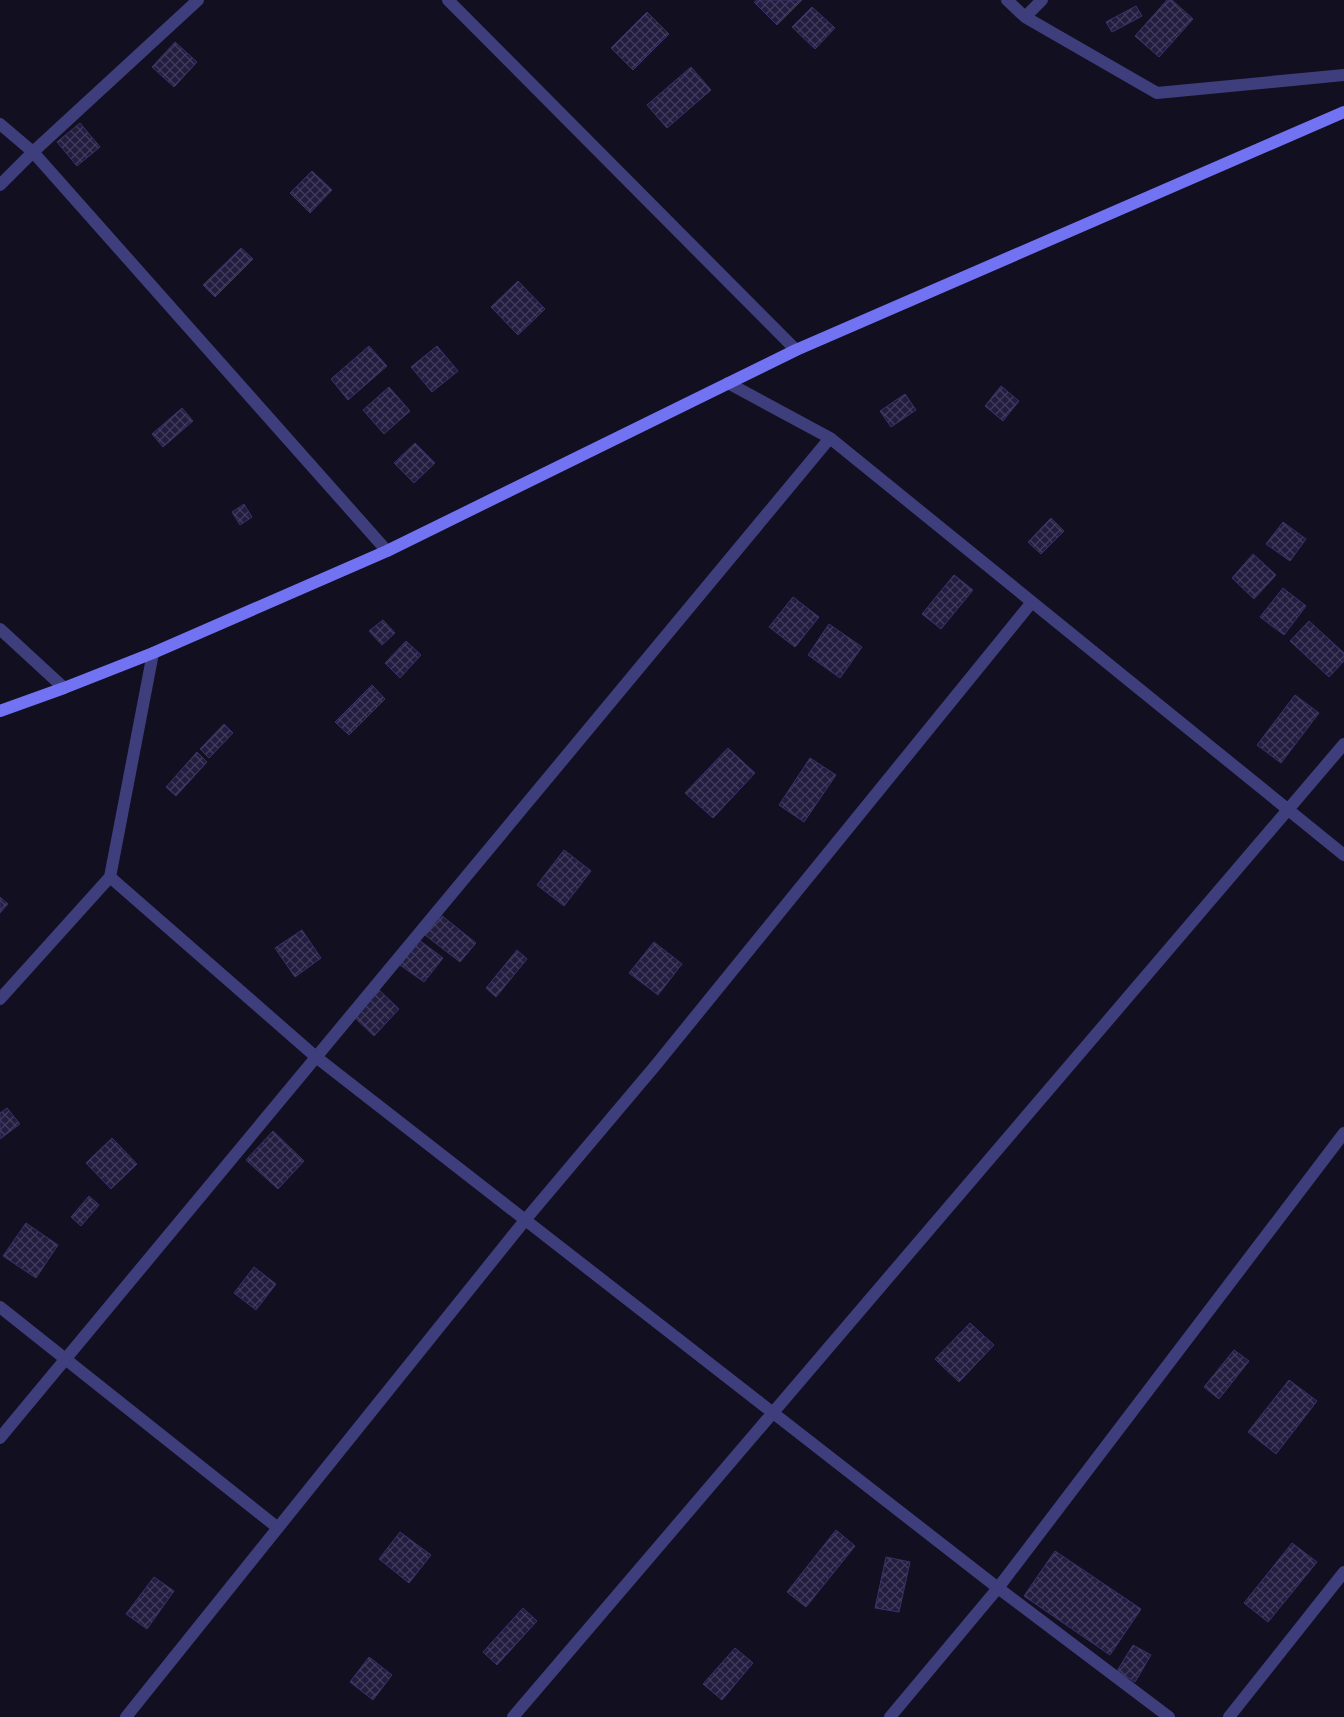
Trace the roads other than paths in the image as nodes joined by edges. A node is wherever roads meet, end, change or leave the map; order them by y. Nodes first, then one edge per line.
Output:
1 (198, 0) edge
2 (448, 0) edge
3 (1007, 0) edge
4 (1042, 0) edge
5 (1025, 17) junction
6 (1344, 75) edge
7 (1344, 112) edge
8 (0, 124) edge
9 (33, 152) junction
10 (0, 185) edge
11 (796, 350) junction
12 (728, 383) junction
13 (830, 438) junction
14 (387, 551) junction
15 (1032, 602) junction
16 (0, 629) edge
17 (152, 653) junction
18 (64, 688) junction
19 (0, 711) edge
20 (1344, 744) edge
21 (1288, 810) junction
22 (1344, 855) edge
23 (110, 877) junction
24 (0, 999) edge
25 (316, 1057) junction
26 (1344, 1133) edge
27 (526, 1219) junction
28 (0, 1307) edge
29 (66, 1359) junction
30 (773, 1412) junction
31 (0, 1438) edge
32 (278, 1528) junction
33 (1344, 1572) edge
34 (998, 1588) junction
35 (126, 1717) edge
36 (513, 1717) edge
37 (890, 1717) edge
38 (1169, 1717) edge
39 (1230, 1717) edge

1 - 9 street
2 - 11 street
3 - 5 street
4 - 5 street
5 - 6 street
7 - 11 street
8 - 9 street
9 - 10 street
9 - 14 street
11 - 12 street
12 - 13 street
12 - 14 street
13 - 15 street
13 - 25 street
14 - 17 street
15 - 21 street
15 - 27 street
16 - 18 street
17 - 18 street
17 - 23 street
18 - 19 street
20 - 21 street
21 - 22 street
21 - 30 street
23 - 24 street
23 - 25 street
25 - 27 street
25 - 29 street
26 - 34 street
27 - 30 street
27 - 32 street
28 - 29 street
29 - 31 street
29 - 32 street
30 - 34 street
30 - 36 street
32 - 35 street
33 - 39 street
34 - 37 street
34 - 38 street

